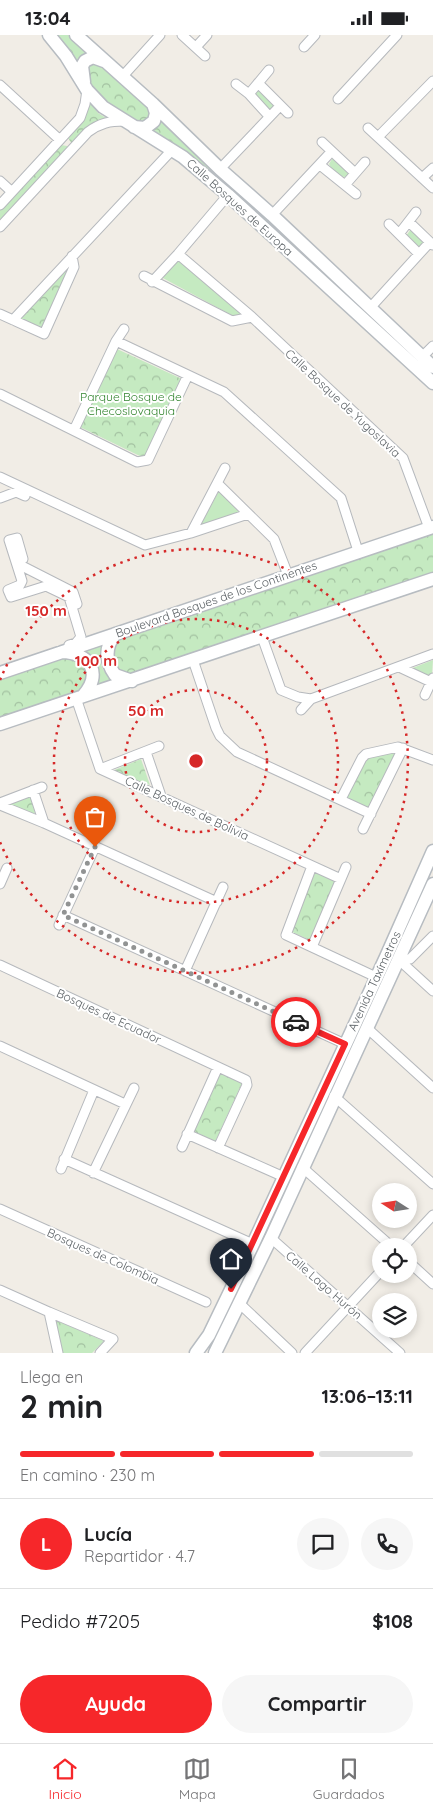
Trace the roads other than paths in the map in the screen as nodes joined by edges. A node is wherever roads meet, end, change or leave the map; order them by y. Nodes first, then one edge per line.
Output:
1 (49, 35) edge
2 (76, 35) edge
3 (160, 35) edge
4 (182, 35) edge
5 (206, 35) edge
6 (315, 35) edge
7 (397, 35) edge
8 (196, 47) junction
9 (304, 47) dead end
10 (205, 56) dead end
11 (104, 61) junction
12 (269, 70) dead end
13 (122, 77) junction
14 (433, 81) edge
15 (258, 83) junction
16 (236, 84) dead end
17 (0, 85) edge
18 (86, 87) junction
19 (249, 94) junction
20 (338, 99) dead end
21 (152, 104) junction
22 (280, 106) junction
23 (288, 113) dead end
24 (269, 116) junction
25 (129, 124) junction
26 (368, 127) dead end
27 (378, 137) junction
28 (60, 140) junction
29 (322, 142) dead end
30 (172, 150) junction
31 (331, 152) junction
32 (365, 162) dead end
33 (320, 165) junction
34 (433, 168) edge
35 (220, 169) junction
36 (355, 173) junction
37 (422, 178) junction
38 (0, 181) edge
39 (345, 185) junction
40 (433, 188) edge
41 (12, 192) junction
42 (356, 194) dead end
43 (228, 195) junction
44 (0, 205) edge
45 (416, 212) dead end
46 (272, 215) junction
47 (409, 222) junction
48 (389, 224) dead end
49 (0, 227) edge
50 (399, 234) junction
51 (431, 244) edge
52 (178, 254) junction
53 (419, 254) junction
54 (72, 256) junction
55 (370, 308) junction
56 (0, 314) edge
57 (252, 317) junction
58 (13, 320) junction
59 (124, 329) dead end
60 (116, 341) junction
61 (433, 346) edge
62 (422, 357) junction
63 (433, 367) edge
64 (188, 375) junction
65 (433, 383) edge
66 (0, 394) edge
67 (74, 430) junction
68 (225, 468) dead end
69 (0, 477) edge
70 (218, 484) junction
71 (18, 486) junction
72 (0, 493) edge
73 (0, 498) edge
74 (248, 514) junction
75 (431, 527) edge
76 (191, 533) junction
77 (14, 543) dead end
78 (128, 543) dead end
79 (358, 551) junction
80 (22, 563) junction
81 (288, 575) junction
82 (433, 579) edge
83 (50, 580) junction
84 (28, 588) junction
85 (14, 593) dead end
86 (115, 634) junction
87 (262, 637) junction
88 (88, 643) junction
89 (60, 652) junction
90 (433, 654) edge
91 (193, 660) junction
92 (399, 667) junction
93 (1, 671) edge
94 (432, 680) edge
95 (132, 681) junction
96 (425, 695) dead end
97 (80, 697) junction
98 (311, 699) junction
99 (301, 710) dead end
100 (0, 724) edge
101 (159, 746) dead end
102 (403, 748) junction
103 (146, 752) junction
104 (433, 760) edge
105 (100, 769) junction
106 (42, 787) dead end
107 (33, 790) junction
108 (162, 796) junction
109 (341, 799) junction
110 (0, 804) edge
111 (371, 814) junction
112 (44, 823) junction
113 (363, 829) dead end
114 (95, 847) junction
115 (432, 855) edge
116 (312, 866) junction
117 (346, 867) dead end
118 (7, 868) dead end
119 (342, 879) junction
120 (0, 884) edge
121 (223, 887) dead end
122 (432, 889) edge
123 (217, 901) junction
124 (63, 915) junction
125 (59, 925) dead end
126 (433, 935) edge
127 (312, 947) junction
128 (398, 959) junction
129 (0, 965) edge
130 (185, 971) junction
131 (376, 977) junction
132 (433, 991) edge
133 (367, 1028) junction
134 (345, 1044) junction
135 (0, 1046) edge
136 (218, 1067) junction
137 (134, 1088) dead end
138 (433, 1088) edge
139 (94, 1090) junction
140 (334, 1096) junction
141 (125, 1104) junction
142 (187, 1135) junction
143 (182, 1147) dead end
144 (218, 1148) junction
145 (64, 1159) junction
146 (302, 1167) junction
147 (60, 1169) dead end
148 (93, 1173) junction
149 (284, 1177) junction
150 (433, 1184) edge
151 (0, 1209) edge
152 (433, 1215) edge
153 (270, 1238) junction
154 (382, 1238) edge
155 (411, 1238) edge
156 (253, 1244) junction
157 (417, 1269) edge
158 (372, 1281) edge
159 (433, 1284) edge
160 (0, 1290) edge
161 (206, 1302) dead end
162 (239, 1303) junction
163 (348, 1306) junction
164 (49, 1312) junction
165 (198, 1352) edge
166 (58, 1353) edge
167 (100, 1353) edge
168 (215, 1353) edge
169 (292, 1353) edge
170 (305, 1353) edge
171 (400, 1353) edge

1 - 18 street, Calle Bosques de Europa
2 - 11 street, Calle Bosques de Europa
3 - 13 street
4 - 8 street
5 - 8 street
6 - 9 street
7 - 20 street
8 - 10 street
11 - 13 street, Calle Bosques de Europa
11 - 18 street
12 - 15 street
13 - 21 street, Calle Bosques de Europa
14 - 27 street
15 - 19 street
15 - 22 street
16 - 19 street
17 - 28 street
18 - 25 street, Calle Bosques de Europa
18 - 28 street
19 - 24 street
21 - 25 street
21 - 35 street, Calle Bosques de Europa
22 - 23 street
22 - 24 street
24 - 35 street
25 - 30 street, Calle Bosques de Europa
25 - 49 street
26 - 27 street
27 - 37 street
28 - 41 street
29 - 31 street
30 - 43 street, Calle Bosques de Europa
30 - 54 street
31 - 33 street
31 - 36 street
32 - 36 street
33 - 39 street
33 - 46 street
34 - 37 street
35 - 46 street, Calle Bosques de Europa
36 - 39 street
37 - 40 street
38 - 41 street
39 - 42 street
41 - 44 street
43 - 52 street
43 - 65 street, Calle Bosques de Europa
45 - 47 street
46 - 55 street, Calle Bosques de Europa
47 - 50 street
47 - 51 street
48 - 50 street
50 - 53 street
51 - 53 street
52 - 57 street, Calle Bosque de Yugoslavia
52 - 57 street
53 - 55 street
54 - 58 street
54 - 58 street
55 - 62 street, Calle Bosques de Europa
56 - 58 street
57 - 75 street, Calle Bosque de Yugoslavia
59 - 60 street
60 - 64 street
60 - 67 street
61 - 62 street
62 - 63 street, Calle Bosques de Europa
64 - 67 street
64 - 79 street
66 - 67 street
68 - 70 street
69 - 71 street
70 - 74 street
70 - 76 street
71 - 72 street
71 - 76 street
73 - 78 street
74 - 76 street
74 - 81 street
75 - 79 street, Boulevard Bosques de los Continentes
77 - 80 street
79 - 81 street, Boulevard Bosques de los Continentes
80 - 83 street
80 - 84 street
80 - 93 street
81 - 86 street, Boulevard Bosques de los Continentes
82 - 87 street
83 - 84 street
83 - 88 street
84 - 85 street
86 - 88 street, Boulevard Bosques de los Continentes
86 - 95 street
87 - 91 street
87 - 98 street
88 - 89 street, Boulevard Bosques de los Continentes
89 - 93 street, Boulevard Bosques de los Continentes
89 - 97 street
90 - 92 street
91 - 95 street
91 - 109 street
92 - 94 street
92 - 98 street
94 - 96 street
95 - 97 street
97 - 100 street
97 - 105 street
98 - 99 street
101 - 103 street
102 - 104 street
102 - 109 street
102 - 111 street
103 - 105 street
103 - 108 street
105 - 108 street, Calle Bosques de Bolivia
106 - 107 street
107 - 110 street
107 - 112 street
108 - 116 street, Calle Bosques de Bolivia
109 - 111 street
110 - 112 street
111 - 113 street
112 - 114 street
114 - 123 street
114 - 124 street
115 - 131 street, Avenida Taxímetros
116 - 119 street, Calle Bosques de Bolivia
116 - 127 street
117 - 119 street
118 - 120 street
119 - 127 street
121 - 123 street
122 - 128 street, Avenida Taxímetros
123 - 130 street
124 - 125 street
124 - 130 street
126 - 128 street
127 - 131 street
128 - 132 street
128 - 133 street, Avenida Taxímetros
129 - 136 street, Bosques de Ecuador
130 - 134 street
131 - 134 street, Avenida Taxímetros
133 - 138 street
133 - 140 street, Avenida Taxímetros
134 - 149 street, Avenida Taxímetros
135 - 139 street
136 - 142 street
136 - 144 street, Bosques de Ecuador
137 - 141 street
139 - 141 street
139 - 145 street
140 - 146 street, Avenida Taxímetros
140 - 150 street
141 - 148 street
142 - 143 street
142 - 144 street
144 - 149 street
145 - 147 street
145 - 148 street
146 - 153 street, Avenida Taxímetros
146 - 154 street
148 - 156 street
149 - 156 street, Avenida Taxímetros
151 - 161 street, Bosques de Colombia
152 - 155 street
153 - 162 street, Avenida Taxímetros
153 - 163 street, Calle Lago Hurón
156 - 165 street, Avenida Taxímetros
157 - 159 street
158 - 163 street
160 - 164 street
162 - 168 street, Avenida Taxímetros
162 - 169 street
163 - 170 street
163 - 171 street, Calle Lago Hurón
164 - 166 street
164 - 167 street

